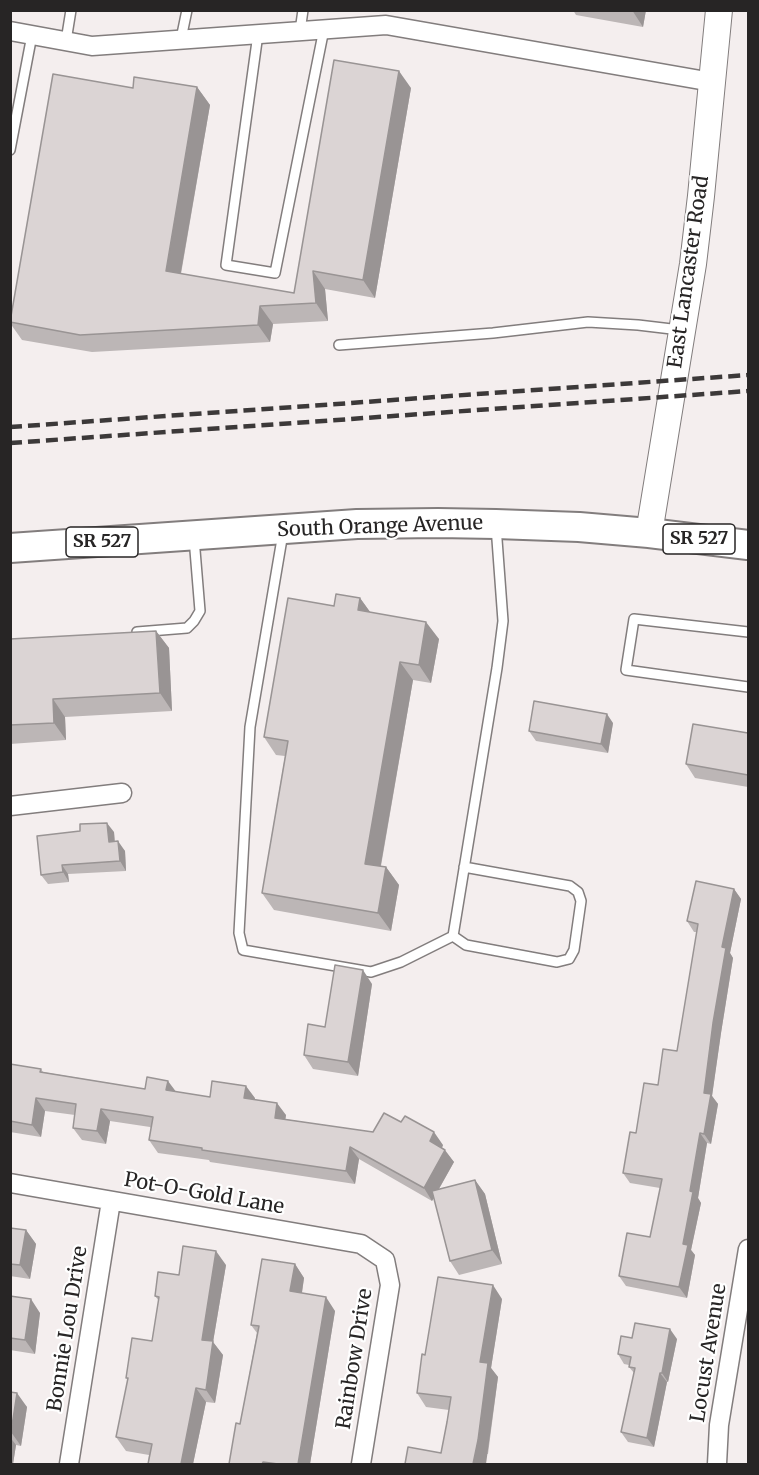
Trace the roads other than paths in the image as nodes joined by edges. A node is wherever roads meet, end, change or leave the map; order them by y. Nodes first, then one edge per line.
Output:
1 (71, 10) edge
2 (187, 10) edge
3 (303, 10) edge
4 (719, 10) edge
5 (324, 29) junction
6 (10, 31) edge
7 (300, 31) junction
8 (258, 34) junction
9 (32, 35) junction
10 (181, 39) junction
11 (66, 41) junction
12 (712, 82) junction
13 (10, 150) edge
14 (682, 331) junction
15 (339, 345) dead end
16 (496, 524) junction
17 (283, 529) junction
18 (649, 533) junction
19 (194, 535) junction
20 (748, 545) edge
21 (10, 548) edge
22 (748, 632) edge
23 (128, 633) edge
24 (748, 687) edge
25 (122, 793) dead end
26 (10, 806) edge
27 (464, 867) junction
28 (453, 936) junction
29 (10, 1183) edge
30 (111, 1201) junction
31 (748, 1249) edge
32 (385, 1260) joint
33 (69, 1464) edge
34 (361, 1464) edge
35 (717, 1464) edge

1 - 11 lane
2 - 10 lane
3 - 7 lane
4 - 12 street, East Lancaster Road
5 - 7 street
5 - 8 lane
5 - 12 street
6 - 9 street
7 - 8 street
8 - 10 street
9 - 11 street
9 - 13 lane
10 - 11 street
12 - 14 street, East Lancaster Road
14 - 15 lane
14 - 18 street, East Lancaster Road
16 - 17 main road, South Orange Avenue / SR 527
16 - 18 main road, South Orange Avenue / SR 527
16 - 27 lane
17 - 19 main road, South Orange Avenue / SR 527
17 - 28 lane
18 - 20 main road, South Orange Avenue / SR 527
19 - 21 main road, South Orange Avenue / SR 527
19 - 23 lane
22 - 24 lane
25 - 26 street
27 - 28 lane
27 - 28 lane
29 - 30 street, Pot-O-Gold Lane
30 - 32 street, Pot-O-Gold Lane
30 - 33 street, Bonnie Lou Drive
31 - 35 street, Locust Avenue
32 - 34 street, Rainbow Drive

